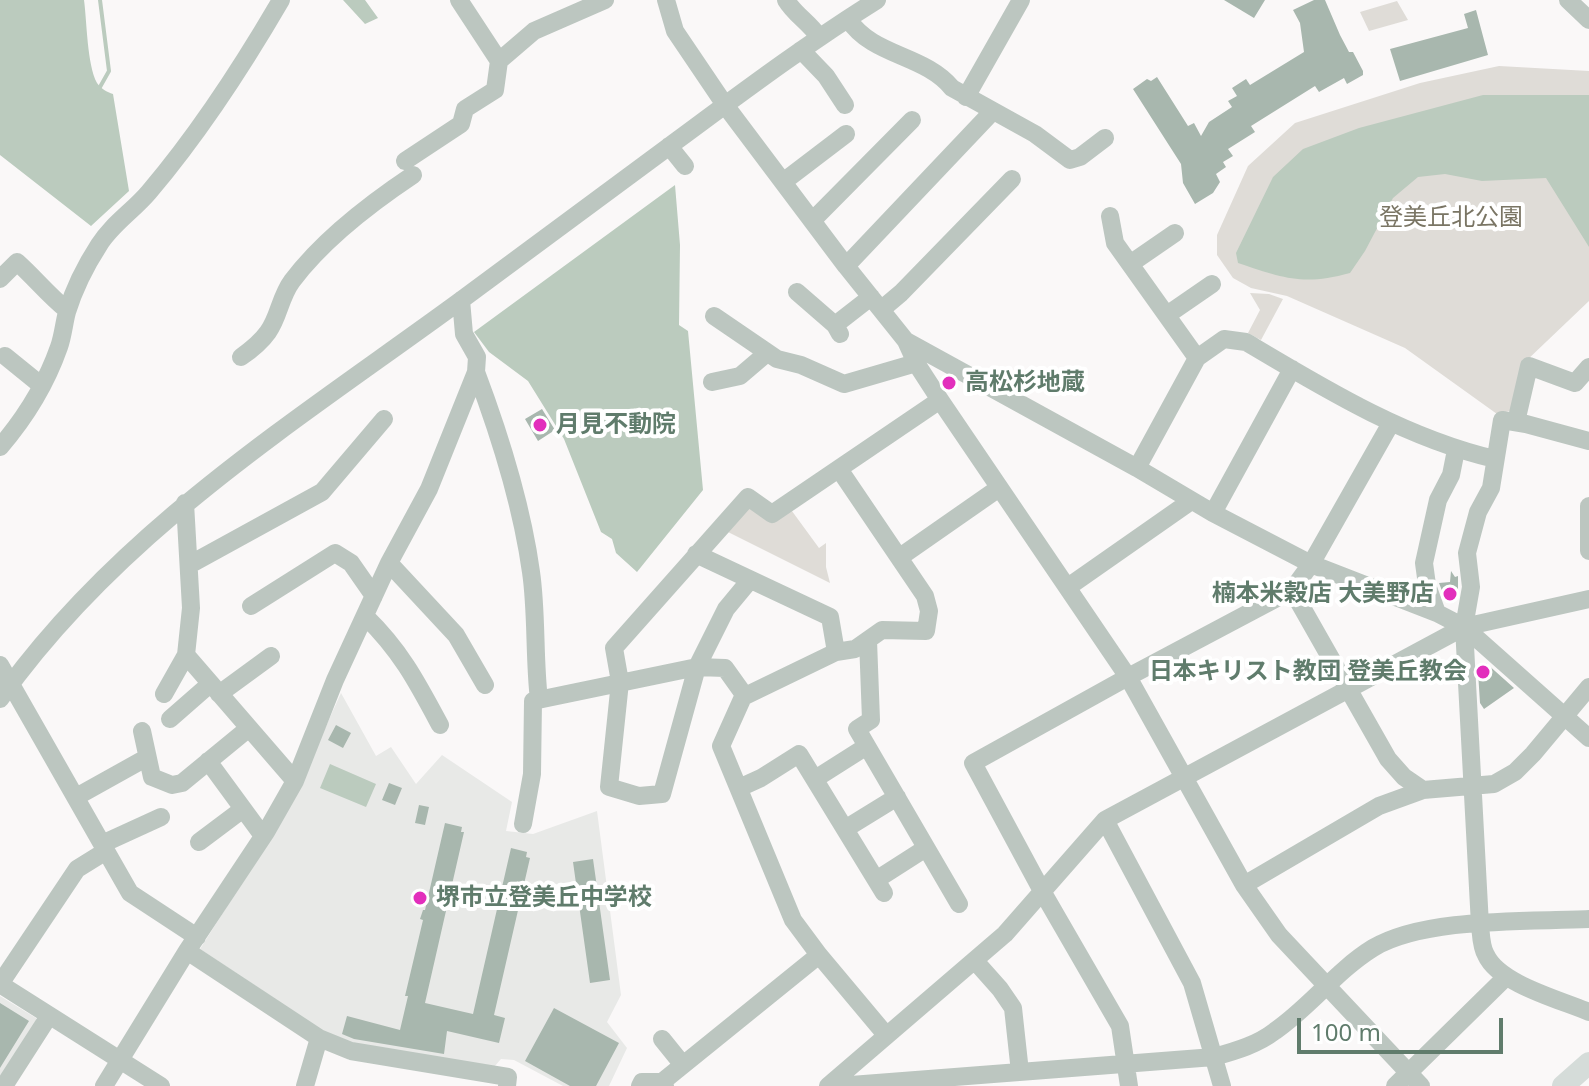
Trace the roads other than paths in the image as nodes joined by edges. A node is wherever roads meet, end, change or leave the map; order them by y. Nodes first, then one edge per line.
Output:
1 (281, 0) edge
2 (459, 0) edge
3 (605, 0) edge
4 (666, 0) edge
5 (786, 0) edge
6 (1021, 0) edge
7 (1568, 0) edge
8 (875, 1) edge
9 (848, 19) junction
10 (1589, 20) edge
11 (819, 37) junction
12 (801, 50) junction
13 (499, 61) junction
14 (966, 97) junction
15 (725, 105) junction
16 (845, 105) dead end
17 (992, 112) junction
18 (912, 120) dead end
19 (846, 134) dead end
20 (1105, 138) dead end
21 (669, 146) junction
22 (685, 166) dead end
23 (783, 182) junction
24 (1009, 189) dead end
25 (1110, 216) dead end
26 (812, 221) junction
27 (1175, 233) dead end
28 (1130, 264) junction
29 (846, 266) junction
30 (0, 279) edge
31 (1212, 284) dead end
32 (796, 294) dead end
33 (461, 300) junction
34 (876, 303) junction
35 (67, 310) junction
36 (1167, 315) junction
37 (714, 316) dead end
38 (906, 341) junction
39 (767, 353) junction
40 (5, 356) dead end
41 (241, 357) dead end
42 (1197, 358) junction
43 (916, 363) junction
44 (1589, 367) edge
45 (1292, 369) junction
46 (476, 372) junction
47 (712, 382) dead end
48 (1582, 385) edge
49 (42, 386) junction
50 (940, 400) junction
51 (384, 419) dead end
52 (1516, 422) junction
53 (1391, 423) junction
54 (1589, 441) edge
55 (0, 447) edge
56 (1456, 450) junction
57 (1495, 459) junction
58 (1137, 468) junction
59 (839, 469) junction
60 (999, 488) junction
61 (1191, 501) junction
62 (185, 503) junction
63 (1589, 506) edge
64 (1213, 513) junction
65 (1589, 551) edge
66 (696, 554) junction
67 (900, 557) junction
68 (389, 563) junction
69 (1311, 564) junction
70 (189, 565) junction
71 (750, 580) junction
72 (1068, 587) junction
73 (1292, 590) junction
74 (374, 596) junction
75 (1589, 599) edge
76 (251, 606) dead end
77 (1437, 613) junction
78 (365, 616) junction
79 (1464, 627) junction
80 (868, 640) junction
81 (836, 652) junction
82 (186, 655) junction
83 (271, 656) dead end
84 (0, 665) edge
85 (697, 667) junction
86 (1128, 677) junction
87 (620, 682) junction
88 (485, 685) dead end
89 (1589, 687) edge
90 (1349, 688) junction
91 (215, 689) junction
92 (5, 691) edge
93 (164, 694) dead end
94 (745, 696) junction
95 (539, 700) junction
96 (1566, 717) junction
97 (170, 719) dead end
98 (440, 725) dead end
99 (249, 728) junction
100 (142, 731) dead end
101 (1589, 738) edge
102 (867, 746) junction
103 (146, 758) junction
104 (208, 761) junction
105 (1184, 777) junction
106 (815, 779) junction
107 (295, 781) junction
108 (1474, 787) junction
109 (739, 788) junction
110 (1423, 790) junction
111 (76, 797) junction
112 (897, 797) junction
113 (243, 809) junction
114 (161, 817) dead end
115 (1105, 820) junction
116 (523, 824) dead end
117 (845, 829) junction
118 (263, 836) junction
119 (199, 842) dead end
120 (104, 847) junction
121 (926, 848) junction
122 (1244, 885) junction
123 (1042, 891) junction
124 (959, 904) dead end
125 (1589, 919) edge
126 (1480, 925) junction
127 (192, 944) junction
128 (819, 955) junction
129 (976, 962) junction
130 (1506, 977) junction
131 (0, 984) edge
132 (1325, 985) junction
133 (1589, 1012) edge
134 (49, 1016) junction
135 (886, 1035) junction
136 (319, 1038) junction
137 (662, 1039) dead end
138 (1214, 1057) junction
139 (121, 1060) junction
140 (1589, 1063) edge
141 (683, 1065) junction
142 (1127, 1065) junction
143 (1020, 1072) junction
144 (981, 1081) edge
145 (1408, 1082) edge
146 (663, 1084) edge
147 (4, 1086) edge
148 (104, 1086) edge
149 (161, 1086) edge
150 (305, 1086) edge
151 (507, 1086) edge
152 (640, 1086) edge
153 (828, 1086) edge
154 (838, 1086) edge
155 (1129, 1086) edge
156 (1222, 1086) edge
157 (1563, 1086) edge

1 - 35 street
2 - 13 street
3 - 13 street
4 - 15 street
5 - 11 street
6 - 14 street
7 - 10 street
8 - 9 street
9 - 11 street
9 - 14 street
11 - 12 street
12 - 15 street
12 - 16 street
13 - 41 street
14 - 17 street
15 - 21 street
15 - 23 street
17 - 20 street
17 - 29 street
18 - 26 street
19 - 23 street
21 - 22 street
21 - 33 street
23 - 26 street
24 - 34 street
25 - 28 street
26 - 29 street
27 - 28 street
28 - 36 street
29 - 34 street
30 - 35 street
31 - 36 street
32 - 34 street
33 - 46 street
33 - 62 street
34 - 38 street
35 - 49 street
36 - 42 street
37 - 39 street
38 - 43 street
38 - 58 street
39 - 43 street
39 - 47 street
40 - 49 street
42 - 45 street
42 - 58 street
43 - 50 street
44 - 48 street
45 - 53 street
45 - 64 street
46 - 68 street
46 - 95 street
48 - 52 street
49 - 55 street
50 - 59 street
50 - 60 street
51 - 70 street
52 - 54 street
52 - 57 street
53 - 56 street
53 - 69 street
56 - 57 street
56 - 77 street
57 - 79 street
58 - 61 street
59 - 66 street
59 - 67 street
60 - 67 street
60 - 72 street
61 - 64 street
61 - 72 street
62 - 70 street
62 - 92 street
63 - 65 street
64 - 69 street
66 - 71 street
66 - 87 street
67 - 80 street
68 - 74 street
68 - 88 street
69 - 73 street
69 - 77 street
70 - 82 street
71 - 81 street
71 - 85 street
72 - 86 street
73 - 86 street
73 - 90 street
74 - 76 street
74 - 78 street
75 - 79 street
77 - 79 street
78 - 98 street
78 - 107 street
79 - 90 street
79 - 96 street
79 - 108 street
80 - 81 street
80 - 102 street
81 - 94 street
82 - 91 street
82 - 93 street
83 - 91 street
84 - 92 street
85 - 87 street
85 - 87 street
85 - 94 street
86 - 105 street
86 - 123 street
87 - 95 street
89 - 96 street
90 - 105 street
90 - 110 street
91 - 97 street
91 - 99 street
92 - 111 street
94 - 109 street
95 - 116 street
96 - 101 street
96 - 108 street
99 - 104 street
99 - 107 street
100 - 103 street
102 - 106 street
102 - 112 street
103 - 104 street
103 - 111 street
104 - 113 street
105 - 115 street
105 - 122 street
106 - 109 street
106 - 117 street
107 - 118 street
108 - 110 street
108 - 126 street
109 - 128 street
110 - 122 street
111 - 120 street
112 - 117 street
112 - 121 street
113 - 118 street
113 - 119 street
114 - 120 street
115 - 123 street
115 - 138 street
117 - 121 street
118 - 127 street
120 - 127 street
120 - 131 street
121 - 124 street
122 - 132 street
123 - 129 street
123 - 142 street
125 - 126 street
126 - 130 street
126 - 132 street
127 - 136 street
127 - 139 street
128 - 135 street
128 - 141 street
129 - 135 street
129 - 143 street
130 - 133 street
130 - 145 street
131 - 134 street
132 - 138 street
132 - 145 street
134 - 139 street
134 - 147 street
135 - 153 street
136 - 150 street
136 - 151 street
137 - 141 street
138 - 142 street
138 - 156 street
139 - 148 street
139 - 149 street
140 - 157 main road
141 - 146 street
142 - 143 street
142 - 155 street
143 - 144 street
144 - 154 street
146 - 152 street

